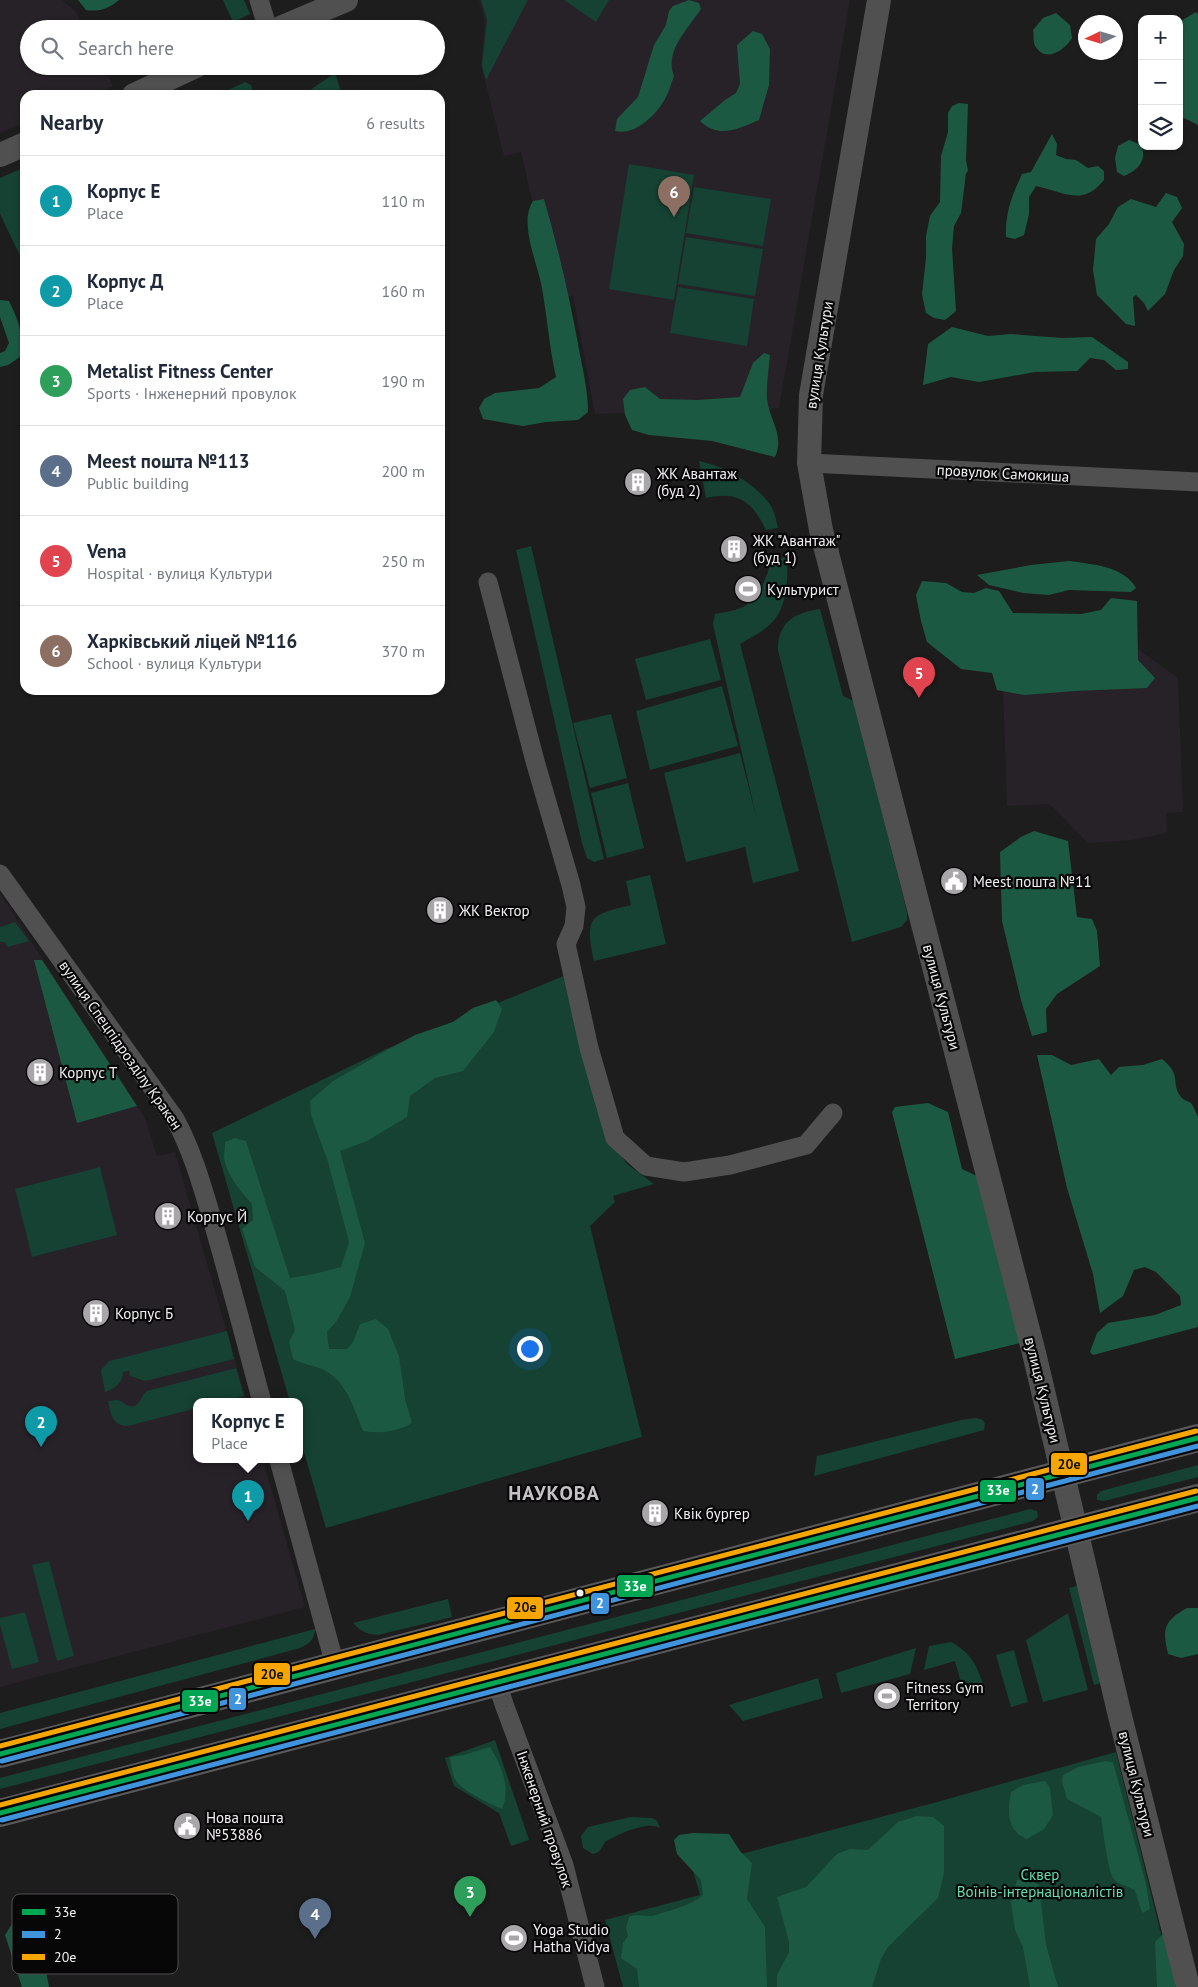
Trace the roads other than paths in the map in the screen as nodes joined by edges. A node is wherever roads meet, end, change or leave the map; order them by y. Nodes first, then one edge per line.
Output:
1 (259, 0) edge
2 (346, 0) edge
3 (879, 0) edge
4 (265, 20) edge
5 (299, 20) edge
6 (177, 75) edge
7 (145, 90) edge
8 (20, 146) edge
9 (0, 155) edge
10 (809, 463) junction
11 (1198, 482) edge
12 (488, 582) dead end
13 (0, 874) edge
14 (833, 1113) dead end
15 (261, 1398) edge
16 (1198, 1438) edge
17 (280, 1463) edge
18 (1063, 1473) junction
19 (1198, 1498) edge
20 (1076, 1530) junction
21 (335, 1666) junction
22 (497, 1682) junction
23 (0, 1754) edge
24 (0, 1813) edge
25 (595, 1987) edge
26 (1188, 1987) edge

1 - 4 street
2 - 5 street
3 - 10 street, вулиця Культури
6 - 7 street
8 - 9 street
10 - 11 street, провулок Самокиша
10 - 18 street, вулиця Культури
12 - 14 street
13 - 15 street, вулиця Спецпідрозділу Кракен
16 - 18 main road
17 - 21 street
18 - 20 street, вулиця Культури
18 - 21 main road
19 - 20 main road
20 - 22 main road
20 - 26 street, вулиця Культури
21 - 23 main road
22 - 24 main road
22 - 25 street, Інженерний провулок

